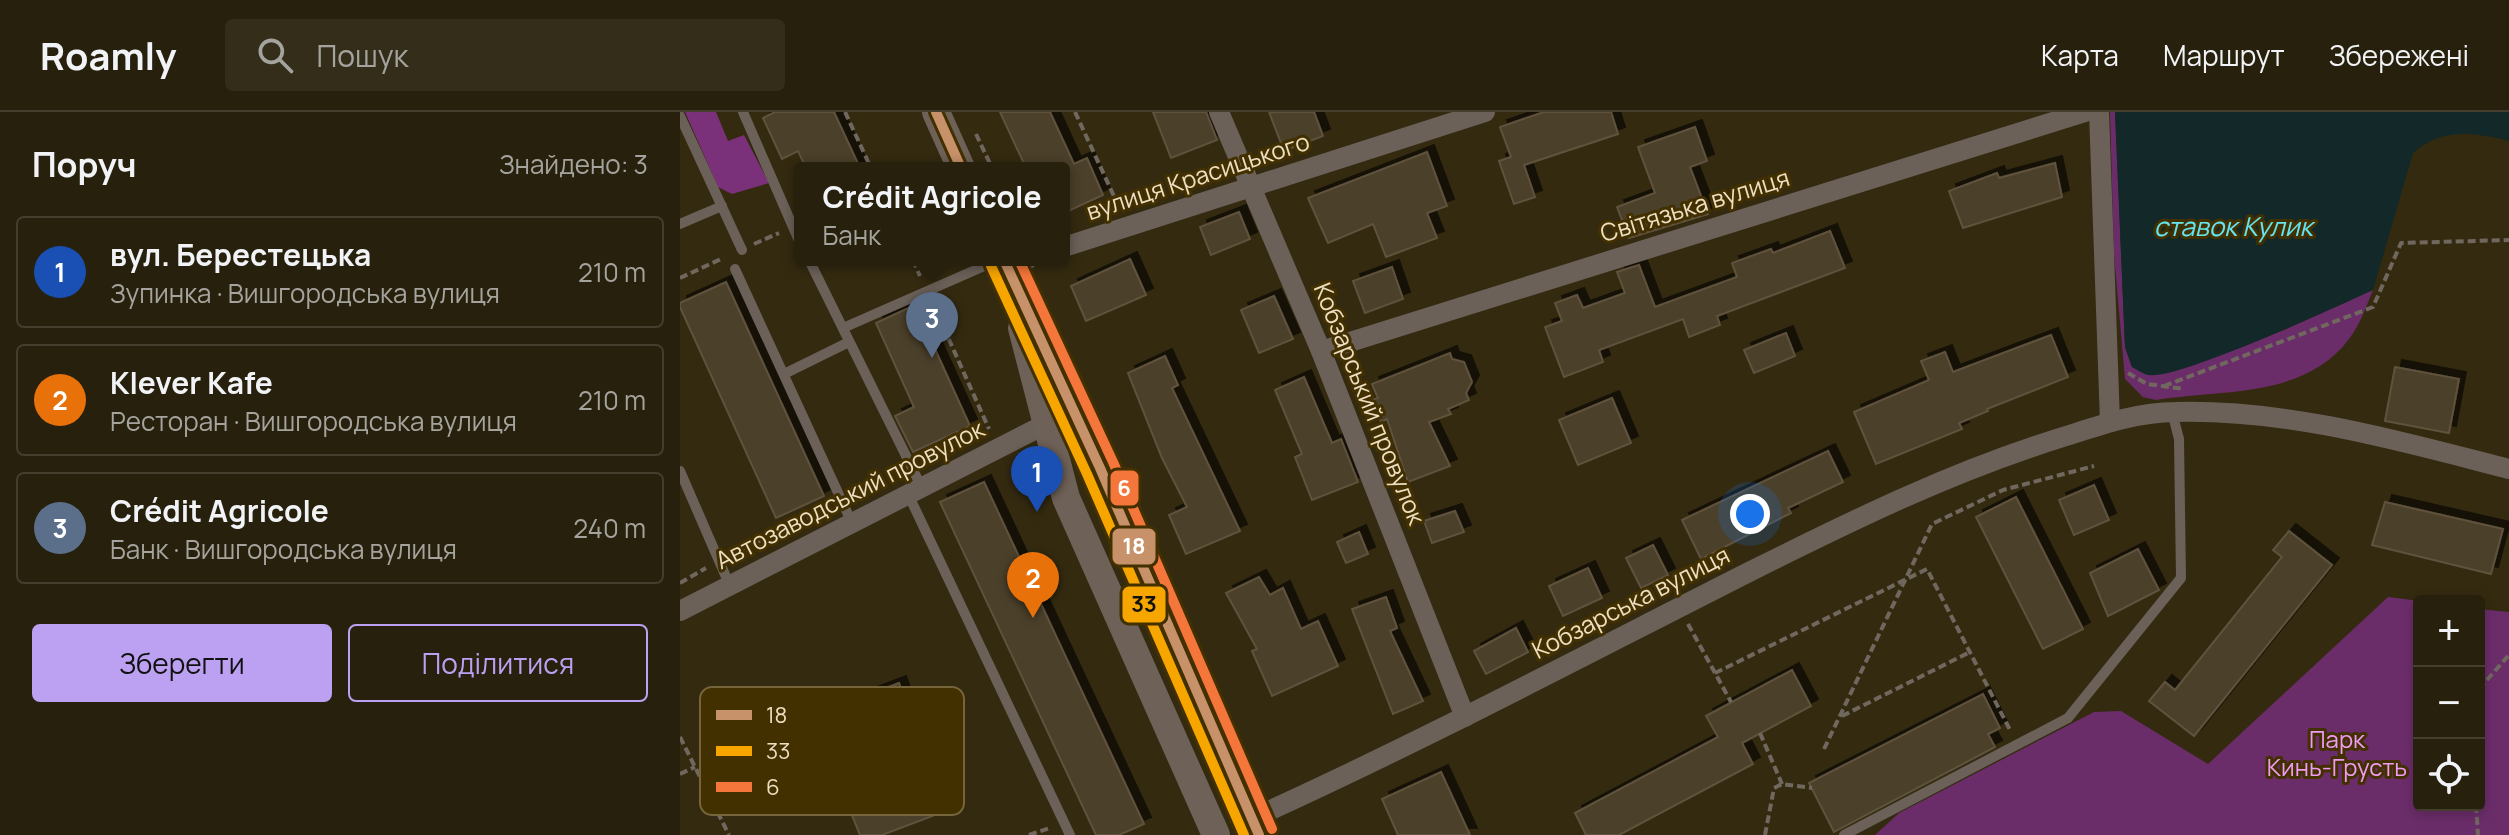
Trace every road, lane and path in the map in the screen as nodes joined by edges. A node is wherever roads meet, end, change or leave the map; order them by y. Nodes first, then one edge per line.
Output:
1 (743, 112) edge
2 (845, 112) edge
3 (936, 112) edge
4 (1075, 112) edge
5 (1219, 112) edge
6 (1485, 112) edge
7 (2085, 112) edge
8 (2099, 112) edge
9 (680, 116) edge
10 (972, 126) dead end
11 (868, 162) edge
12 (958, 162) edge
13 (989, 162) edge
14 (1252, 187) junction
15 (722, 206) junction
16 (1106, 212) dead end
17 (680, 224) edge
18 (794, 229) edge
19 (2509, 240) edge
20 (1070, 245) edge
21 (742, 250) dead end
22 (812, 266) edge
23 (916, 266) edge
24 (997, 266) edge
25 (1010, 266) edge
26 (1011, 266) edge
27 (735, 269) dead end
28 (927, 290) junction
29 (843, 328) junction
30 (849, 342) junction
31 (1321, 351) junction
32 (784, 374) junction
33 (2164, 386) dead end
34 (2172, 412) junction
35 (2110, 422) junction
36 (1044, 425) junction
37 (991, 435) dead end
38 (2094, 466) dead end
39 (2509, 469) edge
40 (680, 471) edge
41 (914, 490) junction
42 (852, 523) junction
43 (719, 560) junction
44 (1905, 579) junction
45 (680, 583) edge
46 (730, 586) junction
47 (1679, 608) junction
48 (680, 611) edge
49 (1970, 652) junction
50 (2509, 655) edge
51 (1715, 673) junction
52 (2485, 682) edge
53 (1731, 702) dead end
54 (1465, 717) junction
55 (1840, 717) junction
56 (1760, 733) dead end
57 (680, 737) edge
58 (2017, 744) junction
59 (1824, 749) dead end
60 (695, 767) junction
61 (680, 774) edge
62 (700, 777) edge
63 (1782, 784) junction
64 (1812, 788) dead end
65 (2476, 811) edge
66 (719, 815) edge
67 (1255, 827) edge
68 (729, 835) edge
69 (1070, 835) edge
70 (1216, 835) edge
71 (1765, 835) edge
72 (1844, 835) edge
73 (2478, 835) edge

1 - 18 lane
2 - 11 path
3 - 12 main road
4 - 16 path
5 - 14 street, Кобзарський провулок
6 - 14 street, вулиця Красицького
7 - 31 street, Світязька вулиця
8 - 35 street
9 - 15 lane
10 - 13 path
14 - 20 street, вулиця Красицького
14 - 31 street, Кобзарський провулок
15 - 17 lane
15 - 21 lane
19 - 33 path
22 - 29 lane
23 - 28 path
24 - 28 lane
25 - 36 main road
26 - 67 main road
27 - 32 lane
28 - 29 lane
28 - 37 path
29 - 30 lane
30 - 32 lane
30 - 41 lane
31 - 54 street, Кобзарський провулок
32 - 42 lane
34 - 35 street, Кобзарська вулиця
34 - 39 street, Кобзарська вулиця
34 - 58 lane
35 - 47 street, Кобзарська вулиця
36 - 41 street, Автозаводський провулок
36 - 70 main road
38 - 44 path
40 - 43 lane
41 - 42 street, Автозаводський провулок
41 - 69 lane
42 - 46 street, Автозаводський провулок
43 - 45 path
43 - 46 lane
44 - 49 path
44 - 51 path
44 - 55 path
46 - 48 street, Автозаводський провулок
47 - 51 path
47 - 54 street, Кобзарська вулиця
49 - 55 path
49 - 58 path
50 - 52 path
51 - 53 path
54 - 67 street, Кобзарська вулиця
55 - 59 path
56 - 63 path
57 - 60 path
58 - 72 lane
60 - 61 path
60 - 62 path
63 - 64 path
63 - 71 path
65 - 73 path
66 - 68 path

